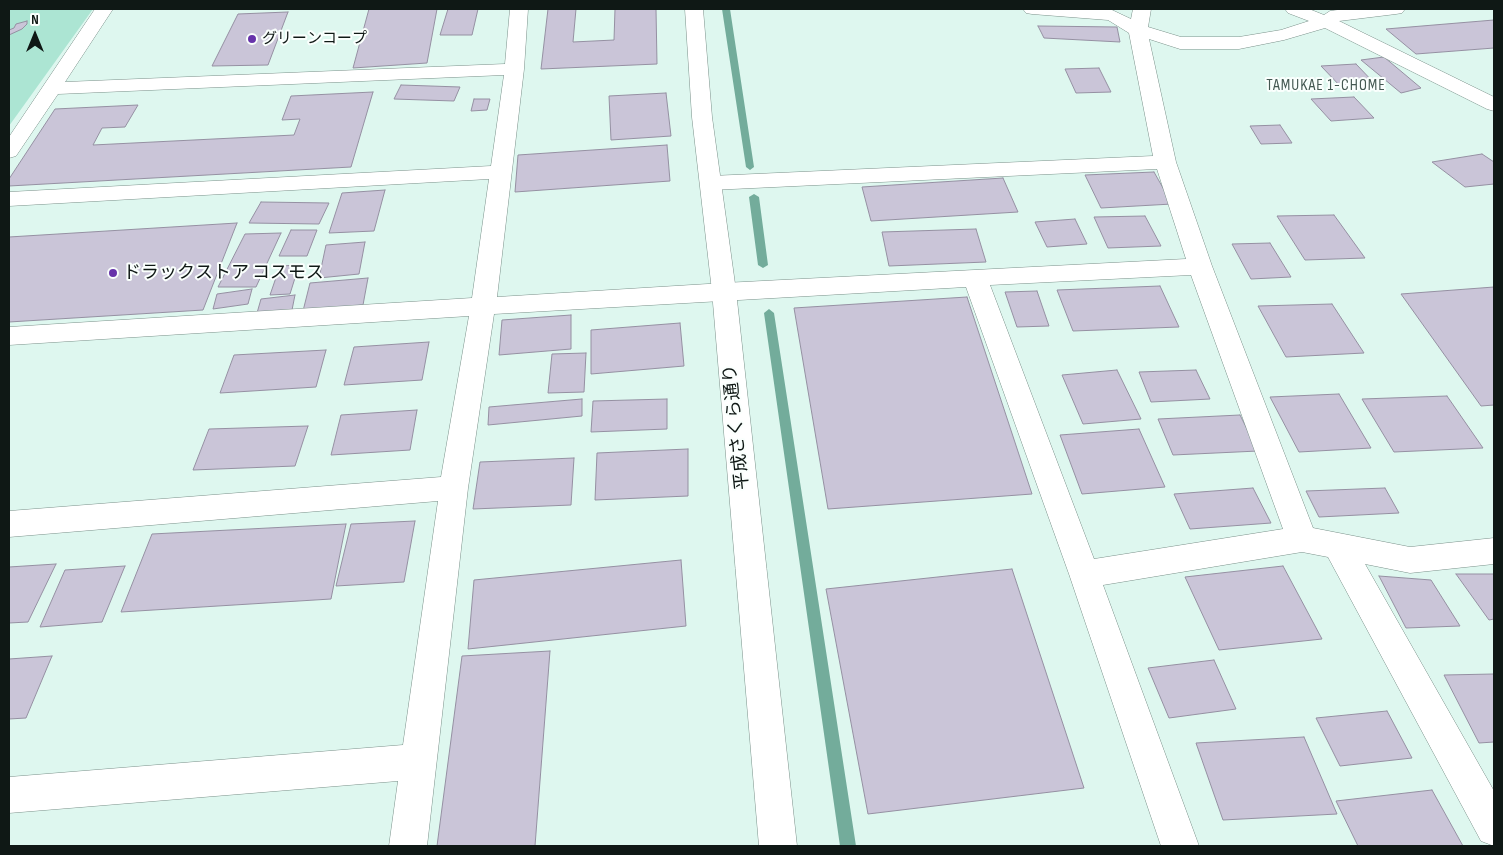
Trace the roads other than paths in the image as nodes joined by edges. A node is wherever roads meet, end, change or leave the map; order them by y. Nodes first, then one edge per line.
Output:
1 (104, 9) edge
2 (519, 9) edge
3 (694, 9) edge
4 (1032, 9) edge
5 (1142, 9) edge
6 (1294, 9) edge
7 (1396, 9) edge
8 (1326, 22) junction
9 (1138, 30) junction
10 (514, 69) junction
11 (51, 88) junction
12 (1494, 105) edge
13 (9, 152) edge
14 (1165, 162) junction
15 (500, 172) junction
16 (711, 183) junction
17 (9, 199) edge
18 (1200, 266) junction
19 (975, 277) junction
20 (724, 291) junction
21 (483, 308) junction
22 (9, 336) edge
23 (454, 488) junction
24 (9, 524) edge
25 (1302, 539) junction
26 (1338, 546) junction
27 (1494, 551) edge
28 (1084, 574) junction
29 (418, 762) junction
30 (9, 795) edge
31 (1494, 828) edge
32 (408, 846) edge
33 (778, 846) edge
34 (1180, 846) edge

1 - 11 street
2 - 10 street
3 - 16 street, 平成さくら通り
4 - 9 street
5 - 9 street
6 - 8 street
7 - 8 street
8 - 9 street
8 - 12 street
9 - 14 street
10 - 11 street
10 - 15 street
11 - 13 street
14 - 16 street
14 - 18 street
15 - 17 street
15 - 21 street
16 - 20 street, 平成さくら通り
18 - 19 street
18 - 25 street
19 - 20 street
19 - 28 street
20 - 21 street
20 - 33 street, 平成さくら通り
21 - 22 street
21 - 23 street
23 - 24 street
23 - 29 street
25 - 26 street
25 - 28 street
26 - 27 street
26 - 31 street
28 - 34 street
29 - 30 street
29 - 32 street

